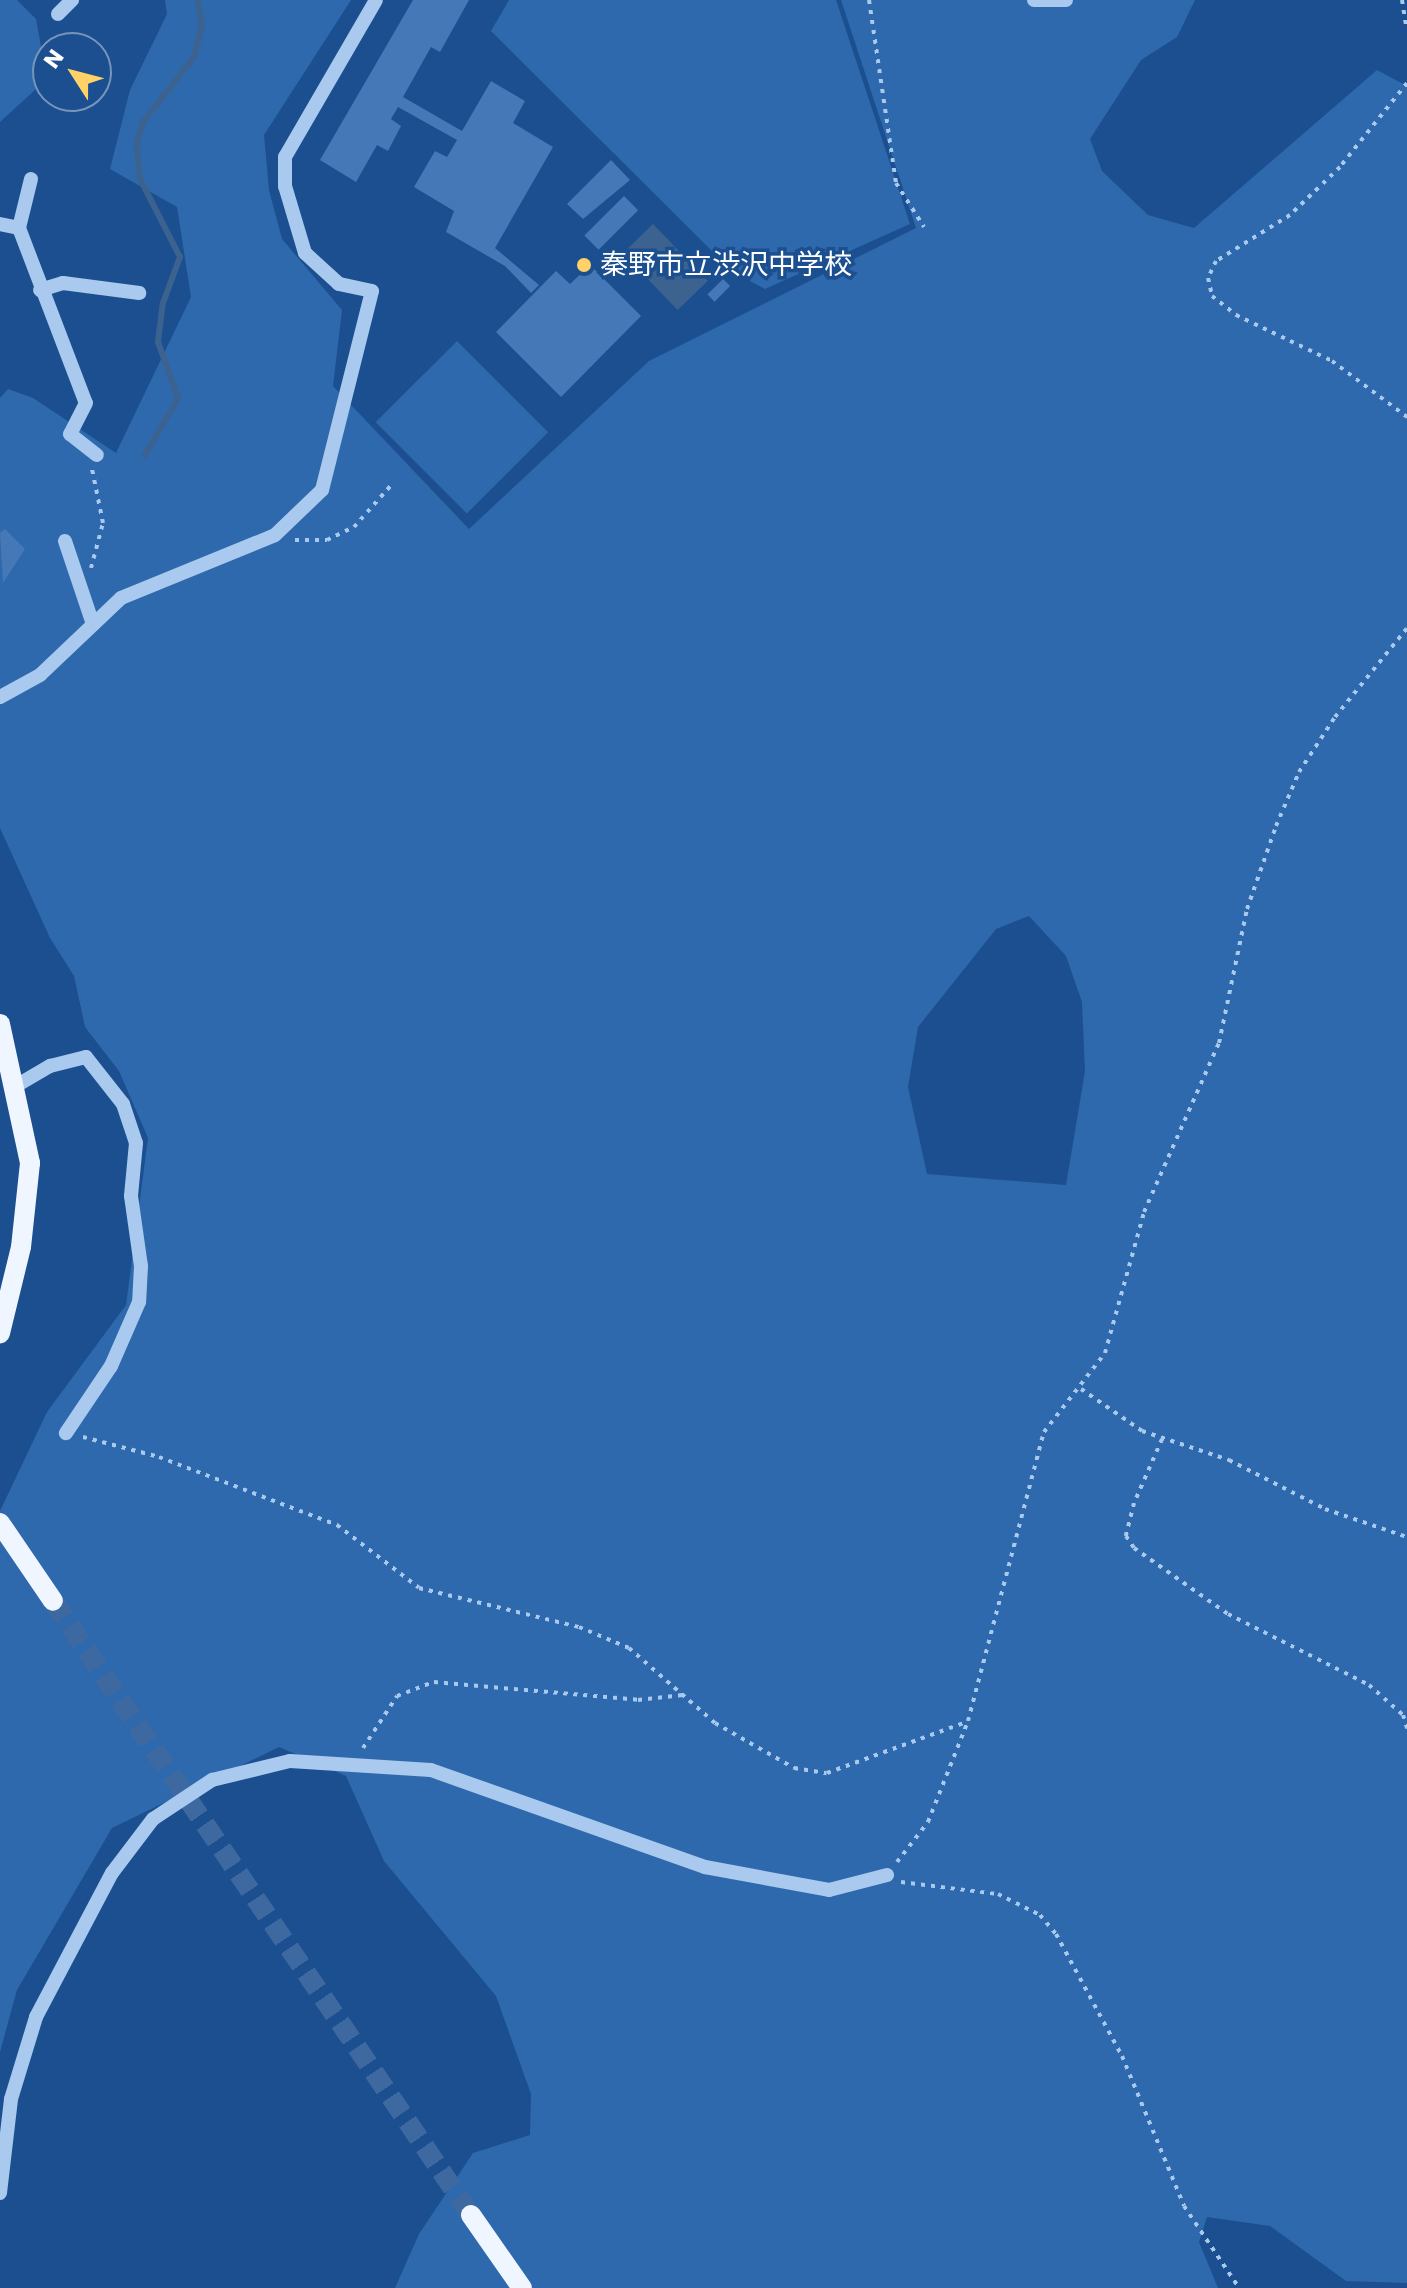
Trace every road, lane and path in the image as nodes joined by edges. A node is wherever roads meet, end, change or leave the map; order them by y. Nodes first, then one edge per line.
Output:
1 (72, 0) edge
2 (376, 0) edge
3 (869, 0) edge
4 (1034, 0) edge
5 (1066, 0) edge
6 (1402, 0) edge
7 (58, 14) dead end
8 (1407, 30) edge
9 (1407, 83) edge
10 (31, 179) dead end
11 (0, 224) edge
12 (924, 227) dead end
13 (19, 228) junction
14 (40, 290) junction
15 (139, 293) dead end
16 (1407, 417) edge
17 (97, 455) joint
18 (393, 483) dead end
19 (280, 531) junction
20 (65, 541) dead end
21 (83, 585) junction
22 (93, 624) junction
23 (1407, 628) edge
24 (0, 697) edge
25 (0, 1024) edge
26 (10, 1100) edge
27 (0, 1333) edge
28 (1081, 1389) junction
29 (66, 1433) joint
30 (1162, 1439) junction
31 (0, 1523) edge
32 (1407, 1537) edge
33 (53, 1601) tunnel mouth
34 (683, 1695) junction
35 (968, 1721) junction
36 (1407, 1728) edge
37 (359, 1762) junction
38 (887, 1875) junction
39 (0, 2193) edge
40 (471, 2215) tunnel mouth
41 (522, 2288) edge
42 (1239, 2288) edge

1 - 7 street
2 - 19 street
3 - 12 path
4 - 5 street
6 - 8 path
9 - 16 path
10 - 13 street
11 - 13 street
13 - 14 street
14 - 15 street
14 - 17 street
17 - 21 path
18 - 19 path
19 - 22 street
20 - 21 street
21 - 22 street
22 - 24 street
23 - 28 path
25 - 26 main road
26 - 27 main road
26 - 29 street
28 - 30 path
28 - 35 path
29 - 34 path
30 - 32 path
30 - 36 path
31 - 33 main road
34 - 35 path
34 - 37 path
35 - 38 path
37 - 38 street
37 - 39 street
38 - 42 path
40 - 41 main road

